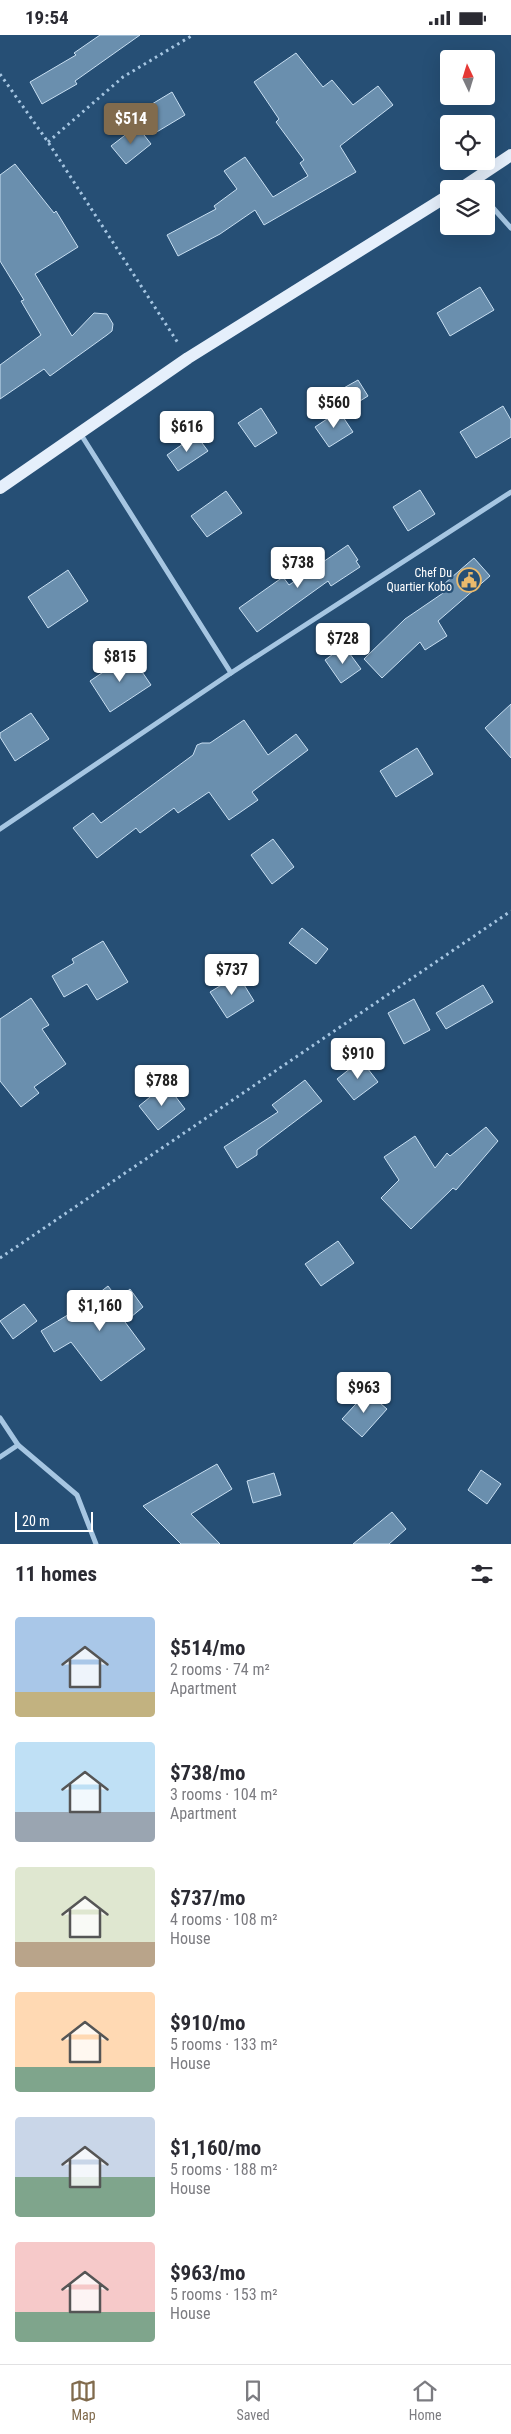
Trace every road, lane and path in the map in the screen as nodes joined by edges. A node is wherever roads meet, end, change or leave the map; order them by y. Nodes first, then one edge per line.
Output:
1 (193, 35) edge
2 (0, 74) edge
3 (48, 142) junction
4 (511, 155) edge
5 (477, 180) edge
6 (440, 201) edge
7 (495, 211) edge
8 (511, 228) edge
9 (188, 358) junction
10 (80, 432) junction
11 (0, 488) edge
12 (511, 492) edge
13 (231, 673) junction
14 (0, 829) edge
15 (511, 911) edge
16 (0, 1258) edge
17 (0, 1418) edge
18 (18, 1445) junction
19 (0, 1457) edge
20 (96, 1544) edge

1 - 3 path
2 - 3 path
3 - 9 path
4 - 5 main road
6 - 9 main road
7 - 8 street
9 - 10 main road
10 - 11 main road
10 - 13 street
12 - 13 street
13 - 14 street
15 - 16 path
17 - 18 street
18 - 19 street
18 - 20 street

